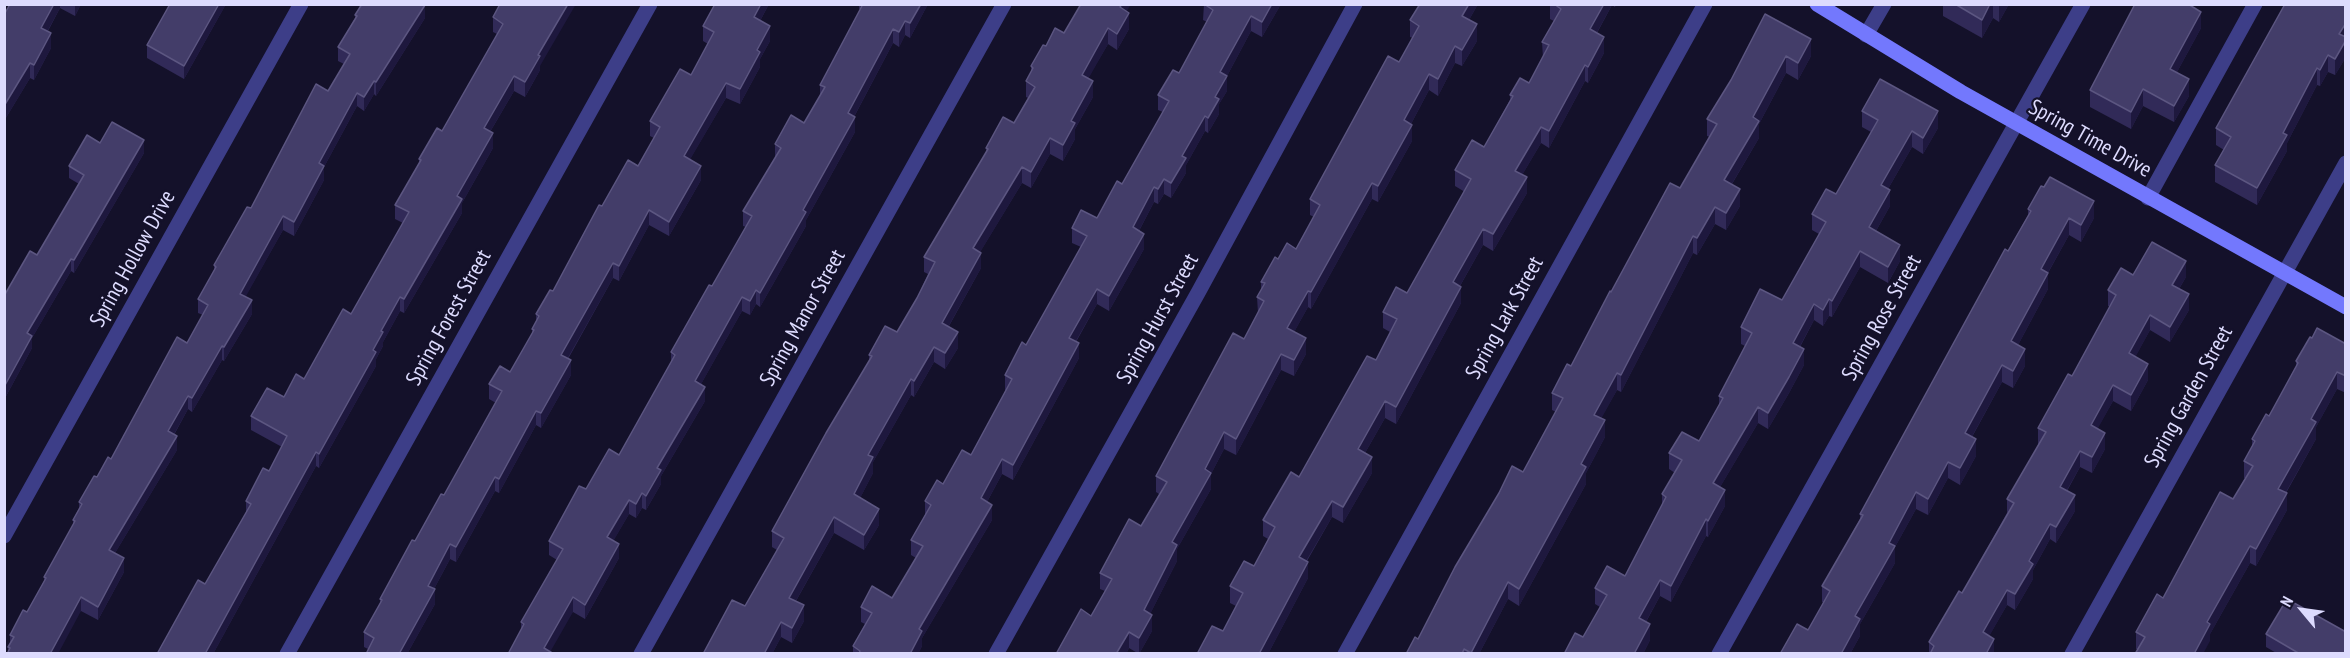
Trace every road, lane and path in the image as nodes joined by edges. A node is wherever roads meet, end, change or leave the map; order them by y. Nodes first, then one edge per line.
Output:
1 (301, 4) edge
2 (650, 4) edge
3 (1004, 4) edge
4 (1356, 4) edge
5 (1705, 4) edge
6 (1817, 4) edge
7 (1884, 4) edge
8 (2083, 4) edge
9 (2255, 4) edge
10 (1866, 35) junction
11 (2016, 123) junction
12 (2346, 163) edge
13 (2148, 198) junction
14 (2284, 272) junction
15 (2346, 307) edge
16 (4, 536) edge
17 (287, 654) edge
18 (641, 654) edge
19 (996, 654) edge
20 (1345, 654) edge
21 (1719, 654) edge
22 (2072, 654) edge

1 - 16 street, Spring Hollow Drive
2 - 17 street, Spring Forest Street
3 - 18 street, Spring Manor Street
4 - 19 street, Spring Hurst Street
5 - 20 street, Spring Lark Street
6 - 10 street, Spring Time Drive
7 - 10 street
8 - 11 street, Spring Rose Street
9 - 13 street
10 - 11 street, Spring Time Drive
11 - 13 street, Spring Time Drive
11 - 21 street, Spring Rose Street
12 - 14 street, Spring Garden Street
13 - 14 street, Spring Time Drive
14 - 15 street, Spring Time Drive
14 - 22 street, Spring Garden Street

